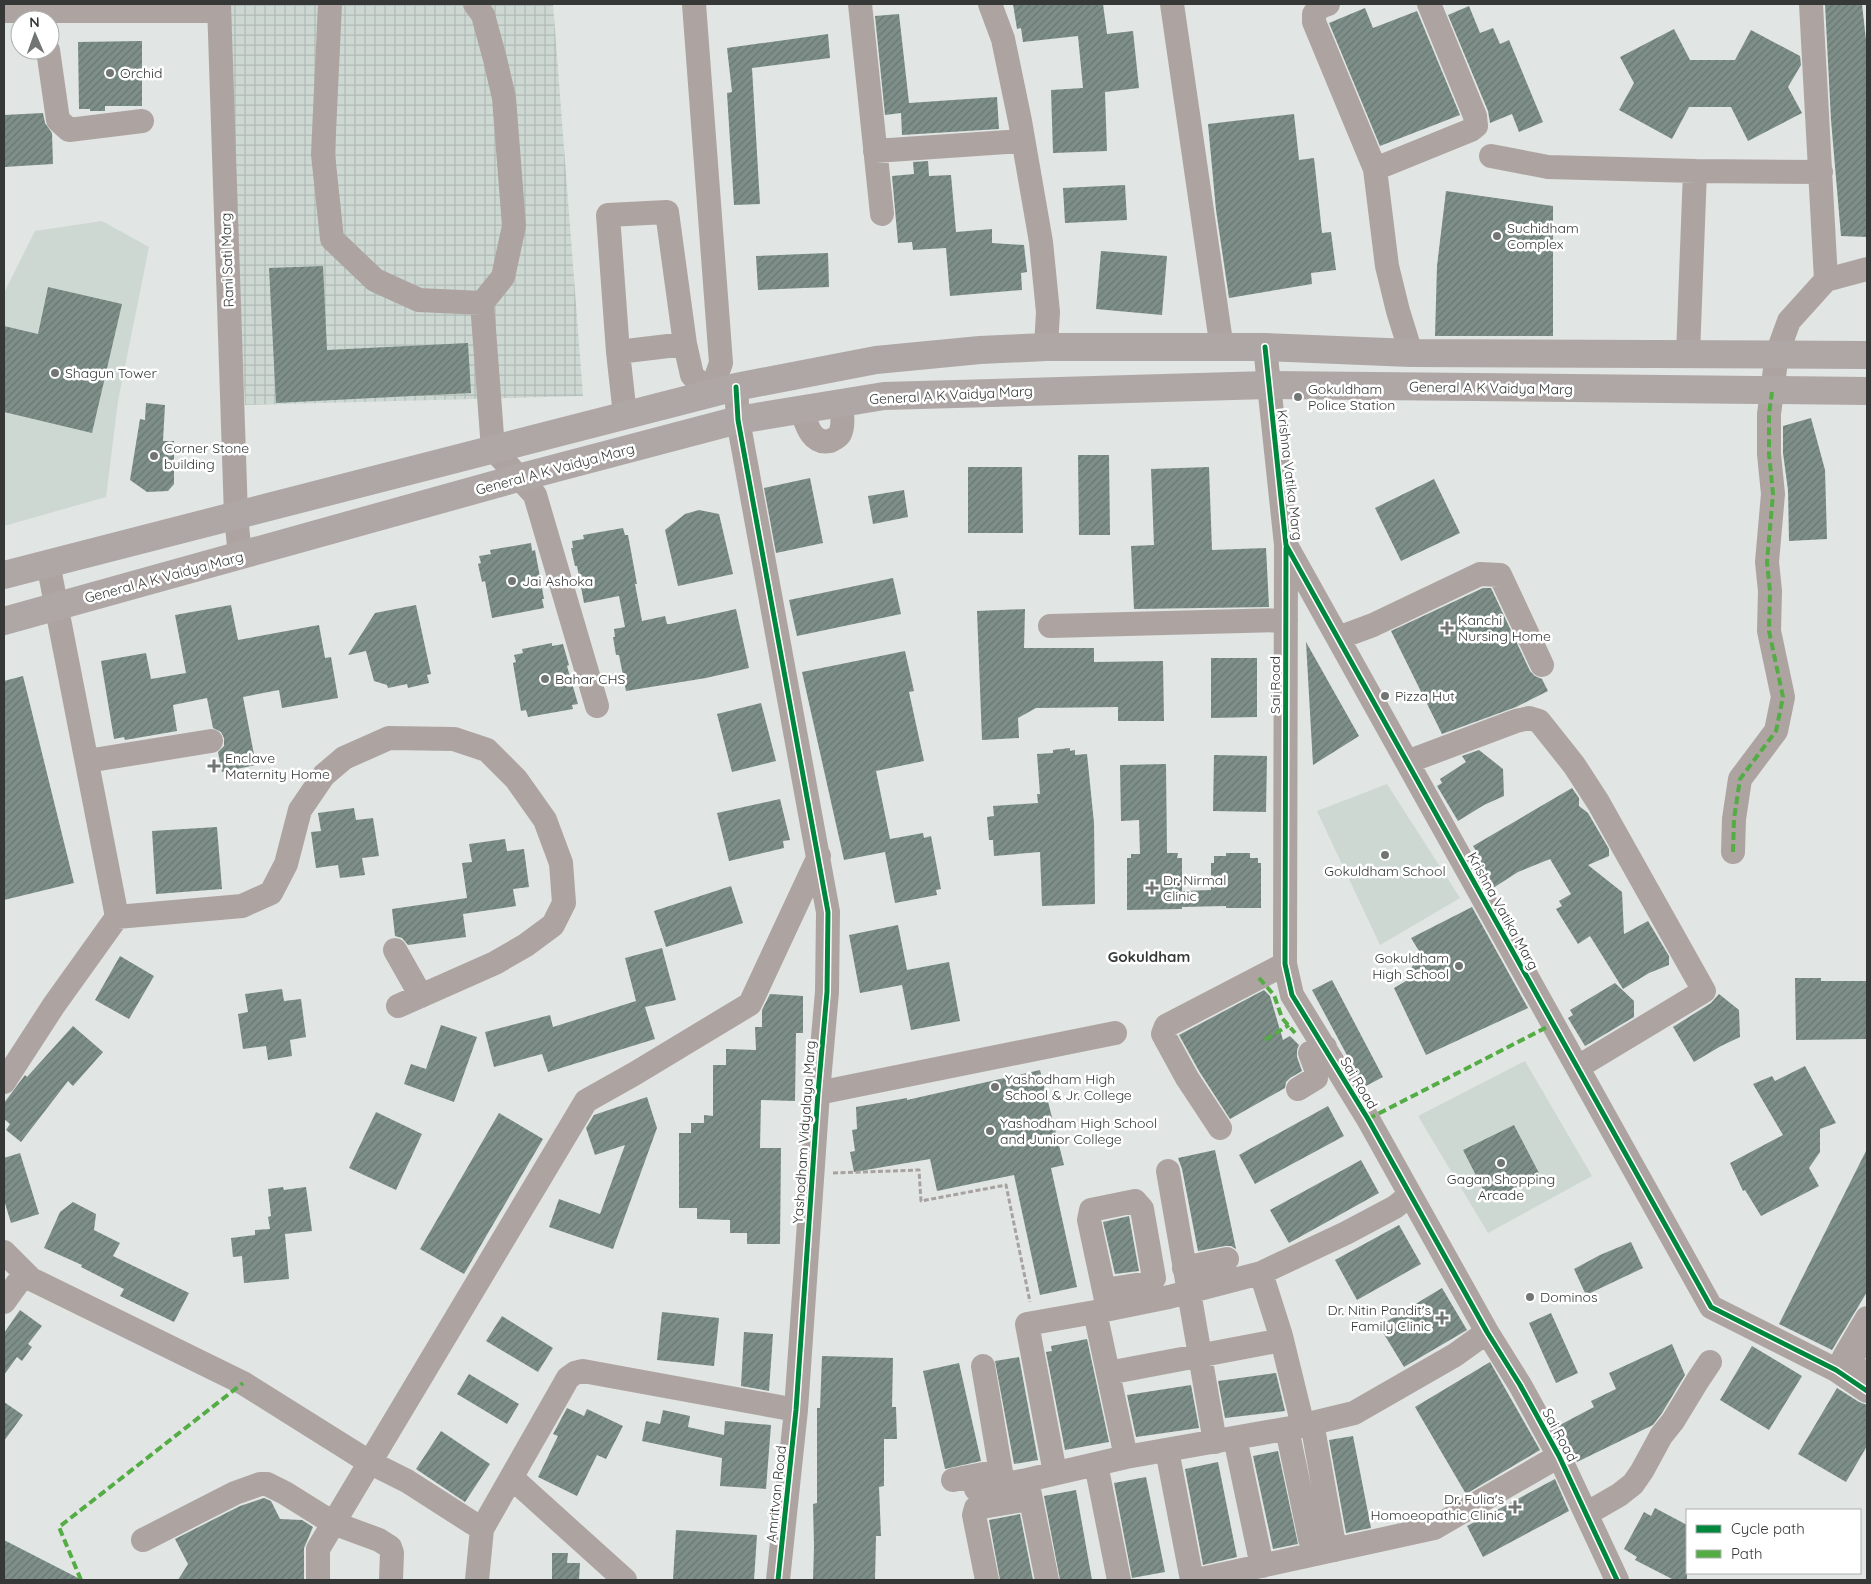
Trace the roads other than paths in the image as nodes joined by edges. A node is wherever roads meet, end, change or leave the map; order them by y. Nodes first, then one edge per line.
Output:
1 (330, 4) edge
2 (476, 4) edge
3 (694, 4) edge
4 (860, 4) edge
5 (990, 4) edge
6 (1172, 4) edge
7 (1328, 4) edge
8 (1428, 4) edge
9 (1812, 4) edge
10 (215, 9) edge
11 (60, 12) edge
12 (49, 60) edge
13 (142, 121) dead end
14 (1023, 141) junction
15 (875, 151) junction
16 (1490, 156) dead end
17 (1376, 170) junction
18 (1695, 171) junction
19 (1821, 172) junction
20 (882, 214) dead end
21 (1867, 269) edge
22 (1826, 280) junction
23 (482, 303) junction
24 (685, 344) junction
25 (1046, 347) junction
26 (1265, 347) junction
27 (1222, 348) junction
28 (618, 352) junction
29 (1411, 353) junction
30 (1688, 354) junction
31 (1777, 354) junction
32 (1867, 355) edge
33 (1268, 385) junction
34 (736, 387) junction
35 (1867, 391) edge
36 (1772, 392) junction
37 (710, 394) junction
38 (841, 403) junction
39 (801, 409) junction
40 (626, 415) junction
41 (738, 420) junction
42 (493, 449) junction
43 (518, 478) junction
44 (236, 516) junction
45 (1286, 545) junction
46 (240, 556) junction
47 (48, 564) junction
48 (4, 575) edge
49 (58, 606) junction
50 (1286, 620) junction
51 (4, 621) edge
52 (1050, 626) dead end
53 (1338, 638) junction
54 (1542, 665) dead end
55 (597, 706) dead end
56 (211, 741) dead end
57 (87, 761) junction
58 (1407, 762) junction
59 (1733, 852) dead end
60 (819, 856) junction
61 (117, 917) junction
62 (396, 950) dead end
63 (1285, 964) junction
64 (421, 996) junction
65 (398, 1006) dead end
66 (1115, 1033) dead end
67 (1312, 1047) junction
68 (1578, 1067) junction
69 (4, 1082) edge
70 (1298, 1089) dead end
71 (818, 1093) junction
72 (1220, 1128) dead end
73 (1168, 1171) dead end
74 (1410, 1196) junction
75 (4, 1252) edge
76 (1227, 1259) dead end
77 (1184, 1268) junction
78 (25, 1273) junction
79 (1262, 1273) junction
80 (1188, 1292) junction
81 (4, 1302) edge
82 (1103, 1304) junction
83 (1867, 1318) edge
84 (1487, 1332) junction
85 (1282, 1340) junction
86 (1850, 1355) edge
87 (1199, 1356) junction
88 (1710, 1362) dead end
89 (983, 1366) dead end
90 (1108, 1373) junction
91 (1867, 1390) edge
92 (796, 1410) junction
93 (1301, 1426) junction
94 (1225, 1440) junction
95 (1167, 1450) junction
96 (1124, 1451) junction
97 (1559, 1456) junction
98 (1088, 1458) junction
99 (369, 1462) junction
100 (1054, 1468) junction
101 (512, 1478) junction
102 (953, 1480) dead end
103 (1014, 1481) junction
104 (976, 1489) dead end
105 (1586, 1514) junction
106 (333, 1523) junction
107 (482, 1529) junction
108 (1310, 1539) dead end
109 (143, 1540) dead end
110 (1335, 1550) junction
111 (1262, 1566) junction
112 (318, 1580) edge
113 (391, 1580) edge
114 (477, 1580) edge
115 (625, 1580) edge
116 (778, 1580) edge
117 (986, 1580) edge
118 (1031, 1580) edge
119 (1047, 1580) edge
120 (1119, 1580) edge
121 (1192, 1580) edge
122 (1197, 1580) edge
123 (1617, 1580) edge

1 - 23 street
2 - 23 street
3 - 37 street
4 - 15 street
5 - 14 street
6 - 27 street
7 - 17 street
8 - 17 street
9 - 19 street
10 - 11 street
10 - 44 street, Rani Sati Marg
12 - 13 street
14 - 15 street
14 - 25 street
15 - 20 street
16 - 18 street
17 - 29 street
18 - 19 street
18 - 30 street
19 - 22 street
21 - 22 street
22 - 31 street
23 - 42 street
24 - 28 street
24 - 28 street
24 - 37 street
25 - 27 main road
25 - 34 main road
26 - 27 main road
26 - 29 main road
26 - 33 street, Krishna Vatika Marg
28 - 40 street
29 - 30 main road
30 - 31 main road
31 - 32 main road
31 - 36 street
33 - 36 main road, General A K Vaidya Marg
33 - 38 main road, General A K Vaidya Marg
33 - 45 street, Krishna Vatika Marg
34 - 37 main road
34 - 41 street, Yashodham Vidyalaya Marg
35 - 36 main road, General A K Vaidya Marg
36 - 59 street
37 - 40 main road
38 - 39 main road, General A K Vaidya Marg
38 - 39 street
39 - 41 main road, General A K Vaidya Marg
40 - 42 main road
41 - 43 main road, General A K Vaidya Marg
41 - 60 street, Yashodham Vidyalaya Marg
42 - 43 street
42 - 44 main road
43 - 46 main road, General A K Vaidya Marg
43 - 55 street
44 - 46 street, Rani Sati Marg
44 - 47 main road
45 - 50 street, Sai Road
45 - 53 street, Krishna Vatika Marg
46 - 49 main road, General A K Vaidya Marg
47 - 48 main road
47 - 49 street
49 - 51 main road, General A K Vaidya Marg
49 - 57 street
50 - 52 street
50 - 63 street, Sai Road
53 - 54 street
53 - 58 street, Krishna Vatika Marg
56 - 57 street
57 - 61 street
58 - 68 street, Krishna Vatika Marg
58 - 68 street
60 - 71 street, Yashodham Vidyalaya Marg
60 - 99 street
61 - 64 street
61 - 69 street
62 - 64 street
63 - 67 street, Sai Road
63 - 72 street
64 - 65 street
66 - 71 street
67 - 70 street
67 - 74 street, Sai Road
68 - 86 street, Krishna Vatika Marg
71 - 92 street, Yashodham Vidyalaya Marg
73 - 77 street
74 - 79 street
74 - 84 street, Sai Road
75 - 78 street
76 - 77 street
77 - 80 street
78 - 81 street
78 - 99 street
79 - 80 street
79 - 85 street
80 - 82 street
80 - 87 street
82 - 90 street
82 - 100 street
83 - 86 street
84 - 93 street
84 - 97 street, Sai Road
85 - 87 street
85 - 93 street
86 - 91 street, Krishna Vatika Marg
87 - 90 street
87 - 94 street
88 - 105 street
89 - 103 street
90 - 96 street
92 - 101 street
92 - 116 street, Amritvan Road
93 - 94 street
93 - 108 street
93 - 110 street
94 - 95 street
94 - 111 street
95 - 96 street
95 - 121 street
96 - 98 street
97 - 105 street, Sai Road
97 - 110 street
98 - 100 street
98 - 120 street
99 - 106 street
99 - 107 street
100 - 103 street
101 - 107 street
101 - 115 street
102 - 103 street
103 - 104 street
103 - 117 street
103 - 118 street
103 - 119 street
105 - 123 street, Sai Road
106 - 109 street
106 - 112 street
106 - 113 street
107 - 114 street
110 - 111 street
111 - 122 street

